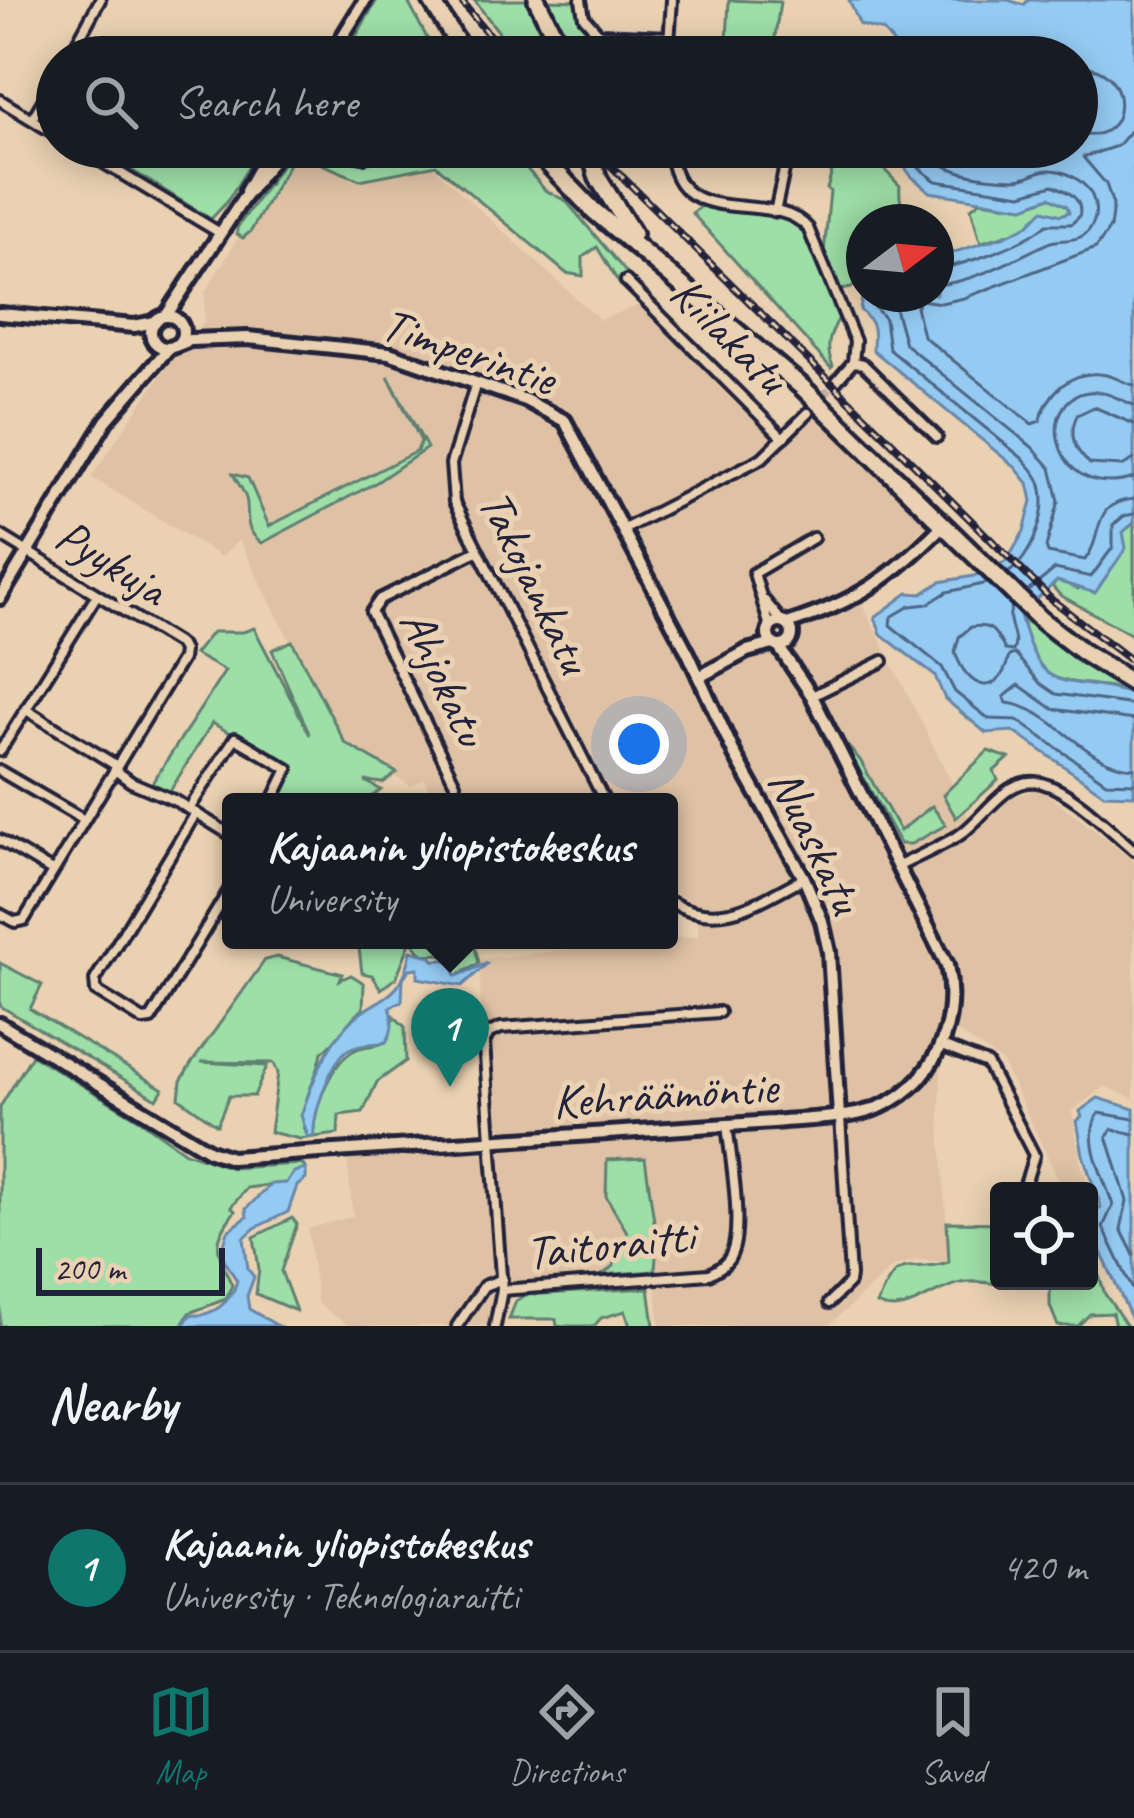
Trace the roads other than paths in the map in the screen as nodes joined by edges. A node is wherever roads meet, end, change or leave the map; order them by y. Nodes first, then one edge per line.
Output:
1 (100, 0) edge
2 (365, 0) edge
3 (431, 0) edge
4 (537, 0) edge
5 (581, 0) edge
6 (672, 0) edge
7 (80, 36) edge
8 (345, 36) edge
9 (453, 36) edge
10 (555, 36) edge
11 (645, 36) edge
12 (668, 36) edge
13 (0, 100) edge
14 (36, 112) edge
15 (32, 119) junction
16 (36, 122) edge
17 (112, 168) edge
18 (260, 168) edge
19 (266, 168) edge
20 (552, 168) edge
21 (595, 168) edge
22 (671, 168) edge
23 (785, 168) edge
24 (243, 199) junction
25 (776, 212) junction
26 (220, 233) junction
27 (653, 260) junction
28 (626, 281) dead end
29 (0, 314) edge
30 (171, 322) junction
31 (134, 326) junction
32 (153, 339) junction
33 (205, 339) junction
34 (172, 348) junction
35 (854, 362) junction
36 (154, 367) junction
37 (836, 382) tunnel mouth
38 (476, 383) junction
39 (808, 412) tunnel mouth
40 (937, 436) dead end
41 (783, 438) junction
42 (945, 523) junction
43 (624, 529) junction
44 (0, 535) edge
45 (813, 538) dead end
46 (28, 551) junction
47 (477, 551) junction
48 (97, 596) junction
49 (0, 598) edge
50 (780, 634) junction
51 (883, 661) dead end
52 (699, 676) junction
53 (1130, 681) edge
54 (812, 696) junction
55 (28, 712) junction
56 (133, 718) dead end
57 (142, 724) junction
58 (0, 752) edge
59 (116, 768) junction
60 (0, 771) edge
61 (455, 782) dead end
62 (277, 793) edge
63 (600, 793) edge
64 (193, 811) junction
65 (83, 820) junction
66 (222, 829) edge
67 (0, 840) edge
68 (1134, 850) edge
69 (899, 866) junction
70 (52, 871) junction
71 (804, 878) junction
72 (222, 902) edge
73 (678, 906) edge
74 (0, 914) edge
75 (719, 1012) dead end
76 (0, 1024) edge
77 (942, 1046) junction
78 (839, 1116) junction
79 (727, 1124) junction
80 (491, 1142) junction
81 (1026, 1182) edge
82 (502, 1284) junction
83 (829, 1303) dead end
84 (457, 1326) edge
85 (495, 1326) edge

1 - 7 street
2 - 8 street
3 - 9 highway
4 - 10 highway
5 - 11 street
6 - 12 street
13 - 15 street
14 - 15 street
15 - 16 street
17 - 26 street
18 - 24 street
19 - 24 street
20 - 27 highway
21 - 27 highway
22 - 25 street
23 - 25 street
24 - 26 street
25 - 35 street
26 - 30 street
27 - 42 highway
28 - 41 street, Kiilakatu
29 - 31 street
30 - 31 street
30 - 32 street
30 - 33 street, Timperintie
30 - 34 street
31 - 32 street
32 - 34 street
32 - 36 street
33 - 34 street, Timperintie
33 - 38 street, Timperintie
34 - 36 street
35 - 37 street
35 - 40 street
36 - 46 street
38 - 43 street, Timperintie
38 - 47 street, Takojankatu
39 - 41 street
41 - 43 street
42 - 50 street
42 - 53 highway
43 - 52 street, Timperintie
44 - 46 street, Pyykuja
45 - 50 street
46 - 48 street, Pyykuja
46 - 49 street
47 - 61 street, Ahjokatu
47 - 63 street, Takojankatu
48 - 55 street
48 - 57 street, Pyykuja
50 - 52 street
50 - 54 street
51 - 54 street
52 - 71 street, Nuaskatu
54 - 69 street
55 - 58 street
55 - 59 street
56 - 57 street
57 - 59 street
59 - 64 street
59 - 65 street
60 - 65 street
62 - 64 street
64 - 66 street
64 - 72 street
65 - 70 street
67 - 70 street
68 - 69 street
69 - 77 street
70 - 74 street
71 - 73 street
71 - 78 street, Nuaskatu
75 - 80 street
76 - 80 street, Kehräämöntie
77 - 78 street, Kehräämöntie
77 - 81 street
78 - 79 street, Kehräämöntie
78 - 83 street, Nuaskatu
79 - 80 street, Kehräämöntie
79 - 82 street, Taitoraitti
80 - 82 street
82 - 84 street
82 - 85 street

